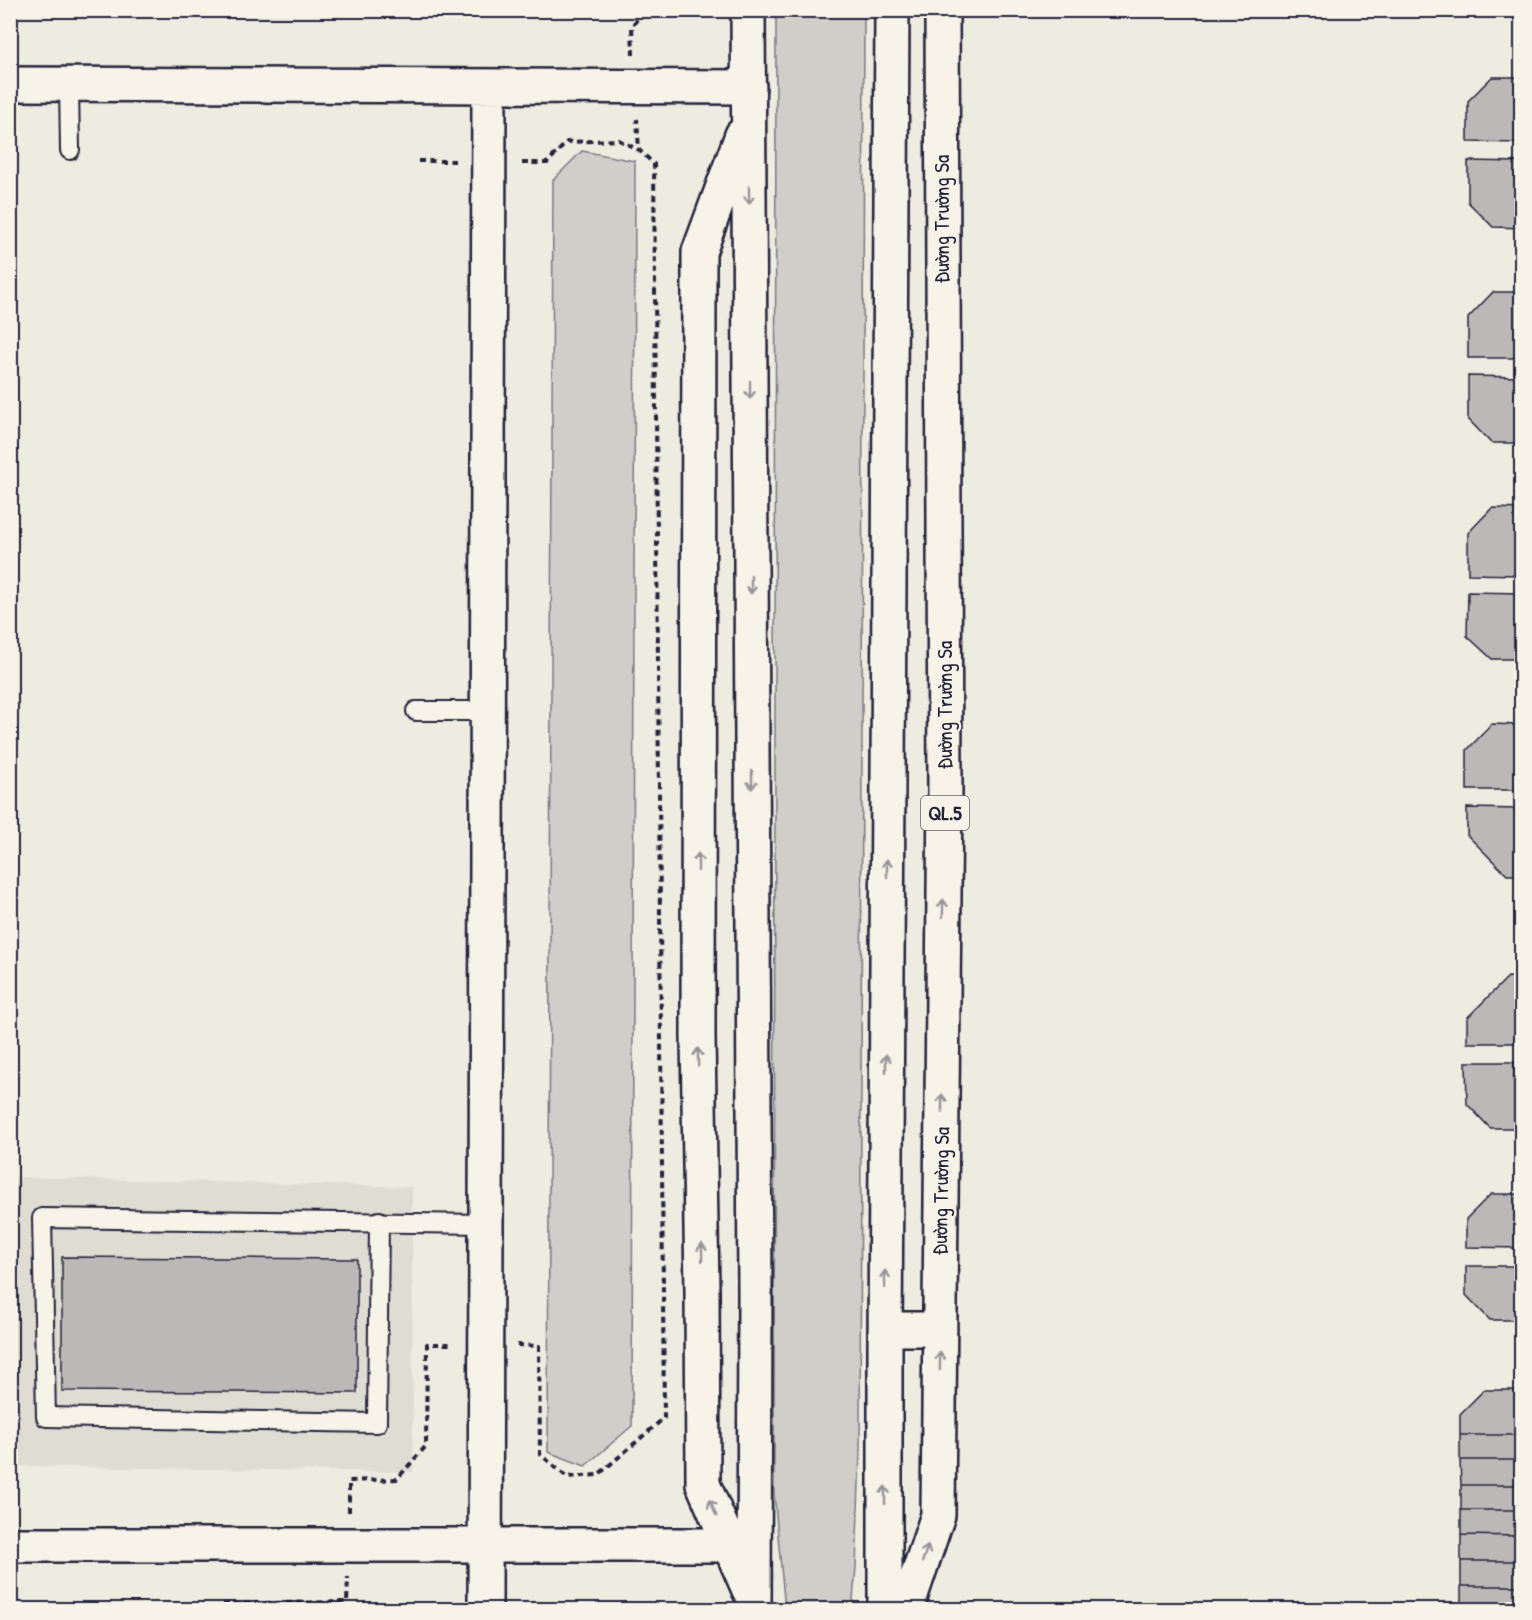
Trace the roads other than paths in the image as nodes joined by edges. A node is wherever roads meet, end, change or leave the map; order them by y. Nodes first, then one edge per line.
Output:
1 (748, 10) edge
2 (892, 10) edge
3 (942, 10) edge
4 (10, 84) edge
5 (69, 84) junction
6 (489, 86) junction
7 (749, 101) junction
8 (70, 150) dead end
9 (416, 711) dead end
10 (487, 711) junction
11 (379, 1221) junction
12 (486, 1224) junction
13 (702, 1291) junction
14 (755, 1294) junction
15 (885, 1329) junction
16 (940, 1329) junction
17 (10, 1545) edge
18 (485, 1545) junction
19 (729, 1545) junction
20 (754, 1605) edge
21 (485, 1610) edge
22 (885, 1610) edge
23 (906, 1610) edge

1 - 7 main road
15 -> 2 main road
16 -> 3 main road, Đường Trường Sa / QL.5
4 - 5 main road
5 - 6 main road
5 - 8 lane
6 - 7 main road
6 - 10 main road
13 -> 7 main road
7 -> 14 main road
9 - 10 lane
10 - 12 main road
11 - 11 lane
11 - 12 lane
12 - 18 main road
13 - 14 main road
19 -> 13 main road
14 - 20 main road
15 - 16 main road
22 -> 15 main road
23 -> 16 main road, Đường Trường Sa / QL.5
17 - 18 main road
18 - 19 main road
18 - 21 main road
19 - 20 main road

